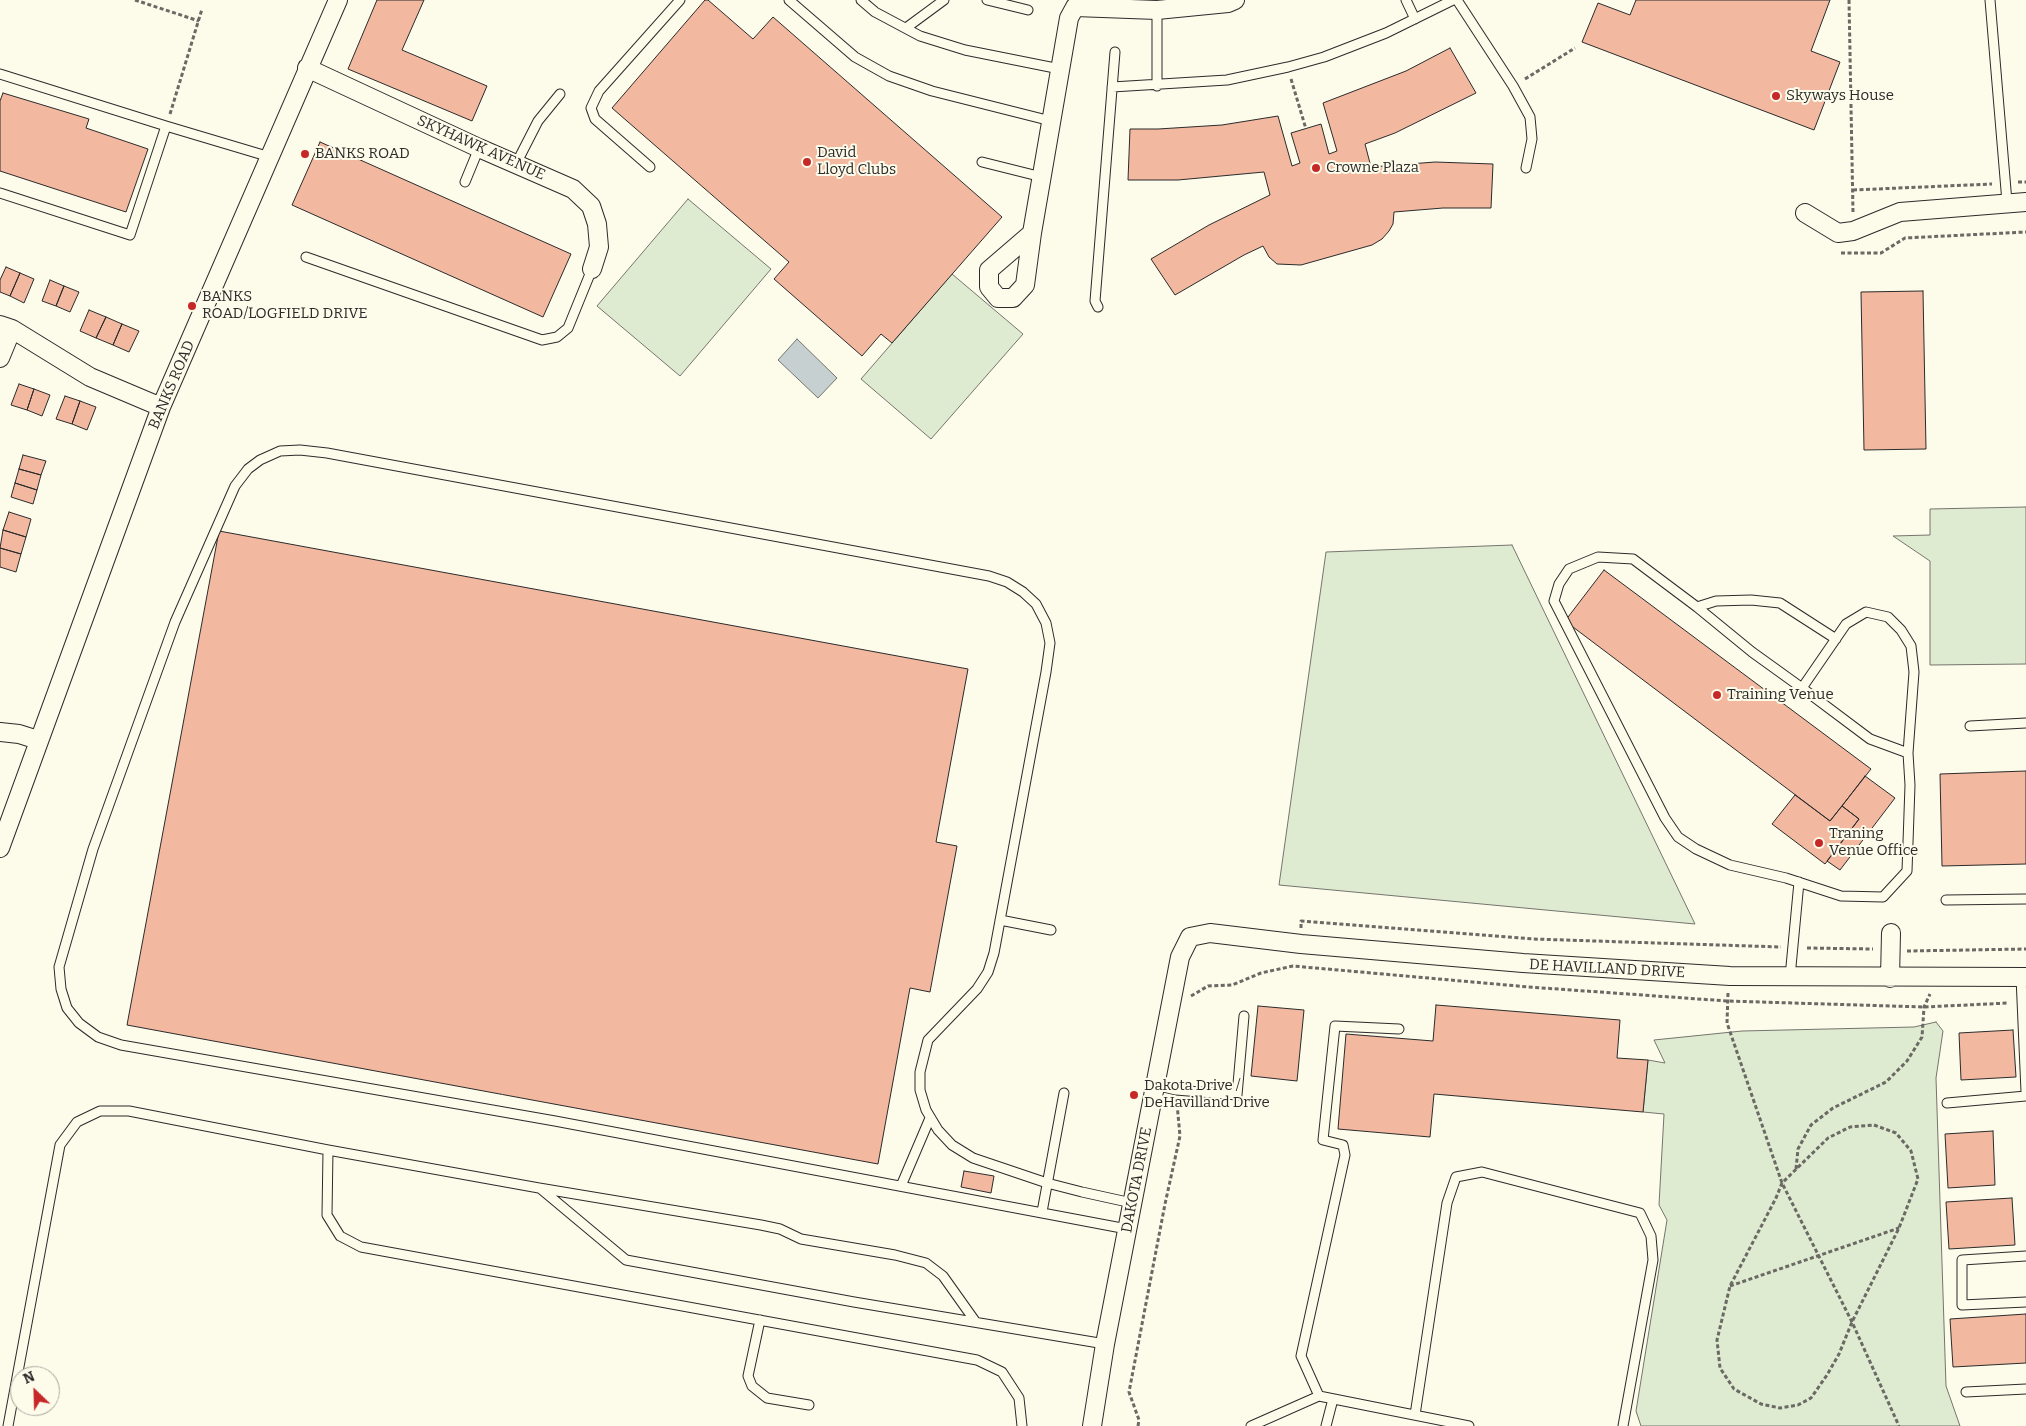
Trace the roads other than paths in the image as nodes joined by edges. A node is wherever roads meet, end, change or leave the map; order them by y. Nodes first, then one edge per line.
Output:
1 (338, 0) edge
2 (680, 0) edge
3 (789, 0) edge
4 (861, 0) edge
5 (944, 0) edge
6 (987, 0) edge
7 (1235, 0) edge
8 (1406, 0) edge
9 (1452, 0) edge
10 (1457, 0) edge
11 (1990, 0) edge
12 (1074, 3) edge
13 (1028, 10) dead end
14 (1156, 10) junction
15 (1415, 18) junction
16 (906, 28) junction
17 (1115, 52) dead end
18 (307, 68) junction
19 (1060, 69) junction
20 (0, 74) edge
21 (1157, 86) junction
22 (1112, 87) junction
23 (560, 94) dead end
24 (1051, 121) junction
25 (166, 126) junction
26 (479, 148) junction
27 (270, 156) junction
28 (982, 162) dead end
29 (516, 164) junction
30 (650, 167) dead end
31 (1526, 168) dead end
32 (1042, 177) junction
33 (465, 182) dead end
34 (0, 193) edge
35 (2007, 202) junction
36 (2026, 202) edge
37 (1805, 213) dead end
38 (1032, 233) dead end
39 (306, 257) dead end
40 (592, 269) joint
41 (1098, 307) dead end
42 (6, 327) edge
43 (0, 358) edge
44 (161, 407) junction
45 (1697, 607) junction
46 (1836, 639) junction
47 (1802, 688) junction
48 (2026, 723) edge
49 (1970, 726) dead end
50 (0, 732) edge
51 (38, 740) junction
52 (1908, 753) junction
53 (0, 848) edge
54 (1799, 882) junction
55 (2026, 899) edge
56 (1946, 900) dead end
57 (1000, 920) junction
58 (1051, 930) dead end
59 (1190, 937) joint
60 (1891, 941) road end
61 (1790, 977) junction
62 (2024, 977) edge
63 (1890, 978) junction
64 (1244, 1016) dead end
65 (1399, 1029) dead end
66 (1155, 1085) junction
67 (1064, 1092) dead end
68 (2026, 1092) edge
69 (2026, 1096) edge
70 (1947, 1103) dead end
71 (930, 1118) junction
72 (328, 1150) junction
73 (1047, 1183) junction
74 (901, 1186) junction
75 (539, 1188) junction
76 (1132, 1203) junction
77 (1042, 1212) junction
78 (1127, 1229) junction
79 (2026, 1256) edge
80 (2026, 1302) edge
81 (760, 1320) junction
82 (975, 1321) junction
83 (1105, 1344) junction
84 (2026, 1389) edge
85 (1966, 1392) dead end
86 (1319, 1396) junction
87 (1333, 1399) junction
88 (809, 1405) dead end
89 (1415, 1415) junction
90 (8, 1426) edge
91 (1022, 1426) edge
92 (1092, 1426) edge
93 (1251, 1426) edge
94 (1326, 1426) edge
95 (1469, 1426) edge
96 (1623, 1426) edge

1 - 18 street, BANKS ROAD
2 - 30 lane
3 - 24 lane
4 - 16 lane
5 - 16 lane
6 - 13 lane
7 - 14 street
8 - 15 lane
9 - 15 lane
10 - 31 lane
11 - 35 lane
12 - 14 street
12 - 19 street
14 - 21 lane
15 - 21 lane
16 - 19 lane
17 - 22 lane
18 - 26 street, SKYHAWK AVENUE
18 - 27 street, BANKS ROAD
19 - 24 street
20 - 25 lane
21 - 22 lane
22 - 41 lane
23 - 29 lane
24 - 32 street
25 - 27 lane
25 - 34 lane
26 - 29 street, SKYHAWK AVENUE
26 - 33 lane
27 - 44 street, BANKS ROAD
28 - 32 lane
29 - 40 street, SKYHAWK AVENUE
32 - 38 street
35 - 36 street
35 - 37 street
39 - 40 lane
42 - 43 street
42 - 44 street
44 - 51 street, BANKS ROAD
45 - 46 lane
45 - 47 lane
45 - 54 lane
46 - 47 lane
46 - 52 lane
47 - 52 lane
48 - 49 lane
50 - 51 street
51 - 53 street, BANKS ROAD
52 - 54 lane
54 - 61 lane
55 - 56 lane
57 - 58 lane
57 - 71 lane
57 - 74 lane
59 - 61 street, DE HAVILLAND DRIVE
59 - 66 street, DAKOTA DRIVE
60 - 63 street
61 - 63 street, DE HAVILLAND DRIVE
62 - 63 street, DE HAVILLAND DRIVE
62 - 68 lane
64 - 66 lane
65 - 86 lane
66 - 76 street, DAKOTA DRIVE
67 - 73 lane
69 - 70 lane
71 - 73 lane
71 - 74 lane
72 - 75 lane
72 - 81 lane
72 - 90 lane
73 - 76 lane
73 - 77 lane
74 - 77 lane
75 - 82 lane
75 - 82 lane
76 - 78 street, DAKOTA DRIVE
77 - 78 lane
78 - 83 street, DAKOTA DRIVE
79 - 80 lane
81 - 88 lane
81 - 91 lane
82 - 83 lane
83 - 92 street, DAKOTA DRIVE
84 - 85 lane
86 - 87 lane
86 - 93 lane
87 - 89 lane
87 - 94 lane
89 - 95 lane
89 - 96 lane

